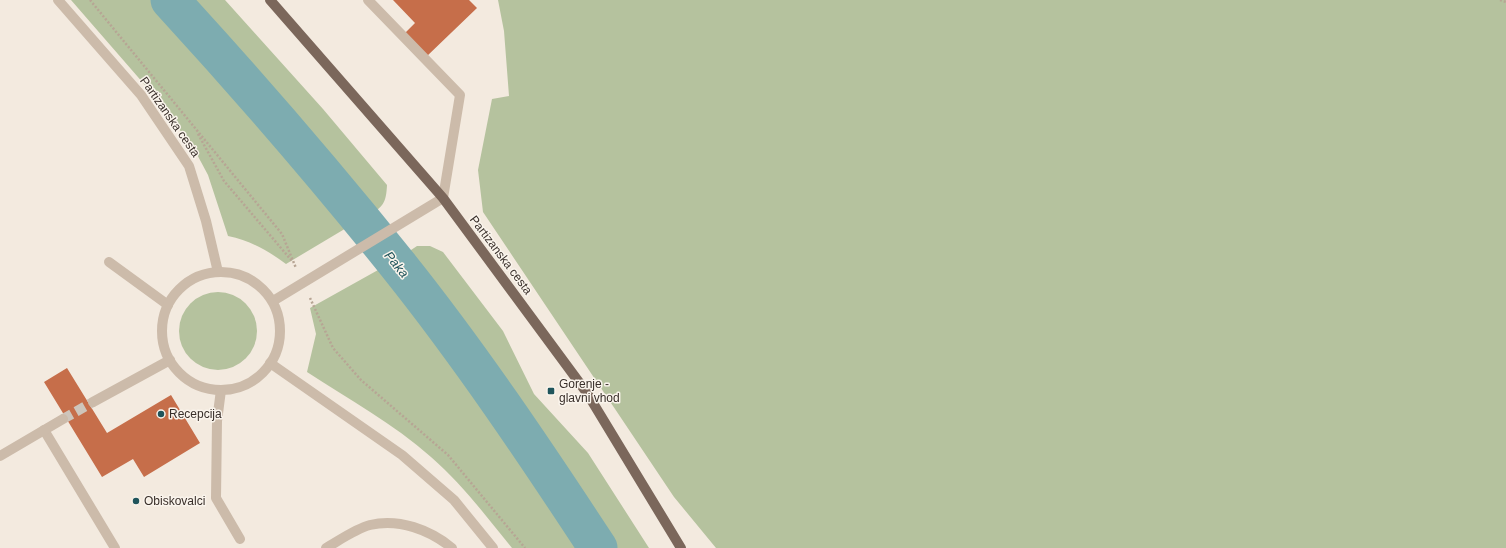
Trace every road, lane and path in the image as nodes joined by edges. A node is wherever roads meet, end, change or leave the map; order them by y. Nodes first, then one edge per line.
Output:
1 (58, 0) edge
2 (90, 0) edge
3 (270, 0) edge
4 (368, 0) edge
5 (1500, 0) edge
6 (1506, 2) edge
7 (194, 126) junction
8 (443, 198) junction
9 (109, 262) dead end
10 (218, 272) junction
11 (273, 301) junction
12 (168, 305) junction
13 (313, 306) dead end
14 (170, 360) junction
15 (270, 363) junction
16 (221, 390) junction
17 (93, 402) tunnel mouth
18 (63, 419) tunnel mouth
19 (44, 430) junction
20 (0, 456) edge
21 (240, 539) dead end
22 (115, 548) edge
23 (326, 548) edge
24 (452, 548) edge
25 (493, 548) edge
26 (525, 548) edge
27 (681, 548) edge

1 - 10 street, Partizanska cesta
2 - 7 path
3 - 8 main road, Partizanska cesta
4 - 8 street
5 - 6 path
7 - 7 path
8 - 11 street
8 - 27 main road, Partizanska cesta
9 - 12 street
10 - 11 street
10 - 12 street
11 - 15 street
12 - 14 street
13 - 26 path
14 - 16 street
14 - 17 street
15 - 16 street
15 - 25 street
16 - 21 street
18 - 19 street
19 - 20 street
19 - 22 street
23 - 24 street

